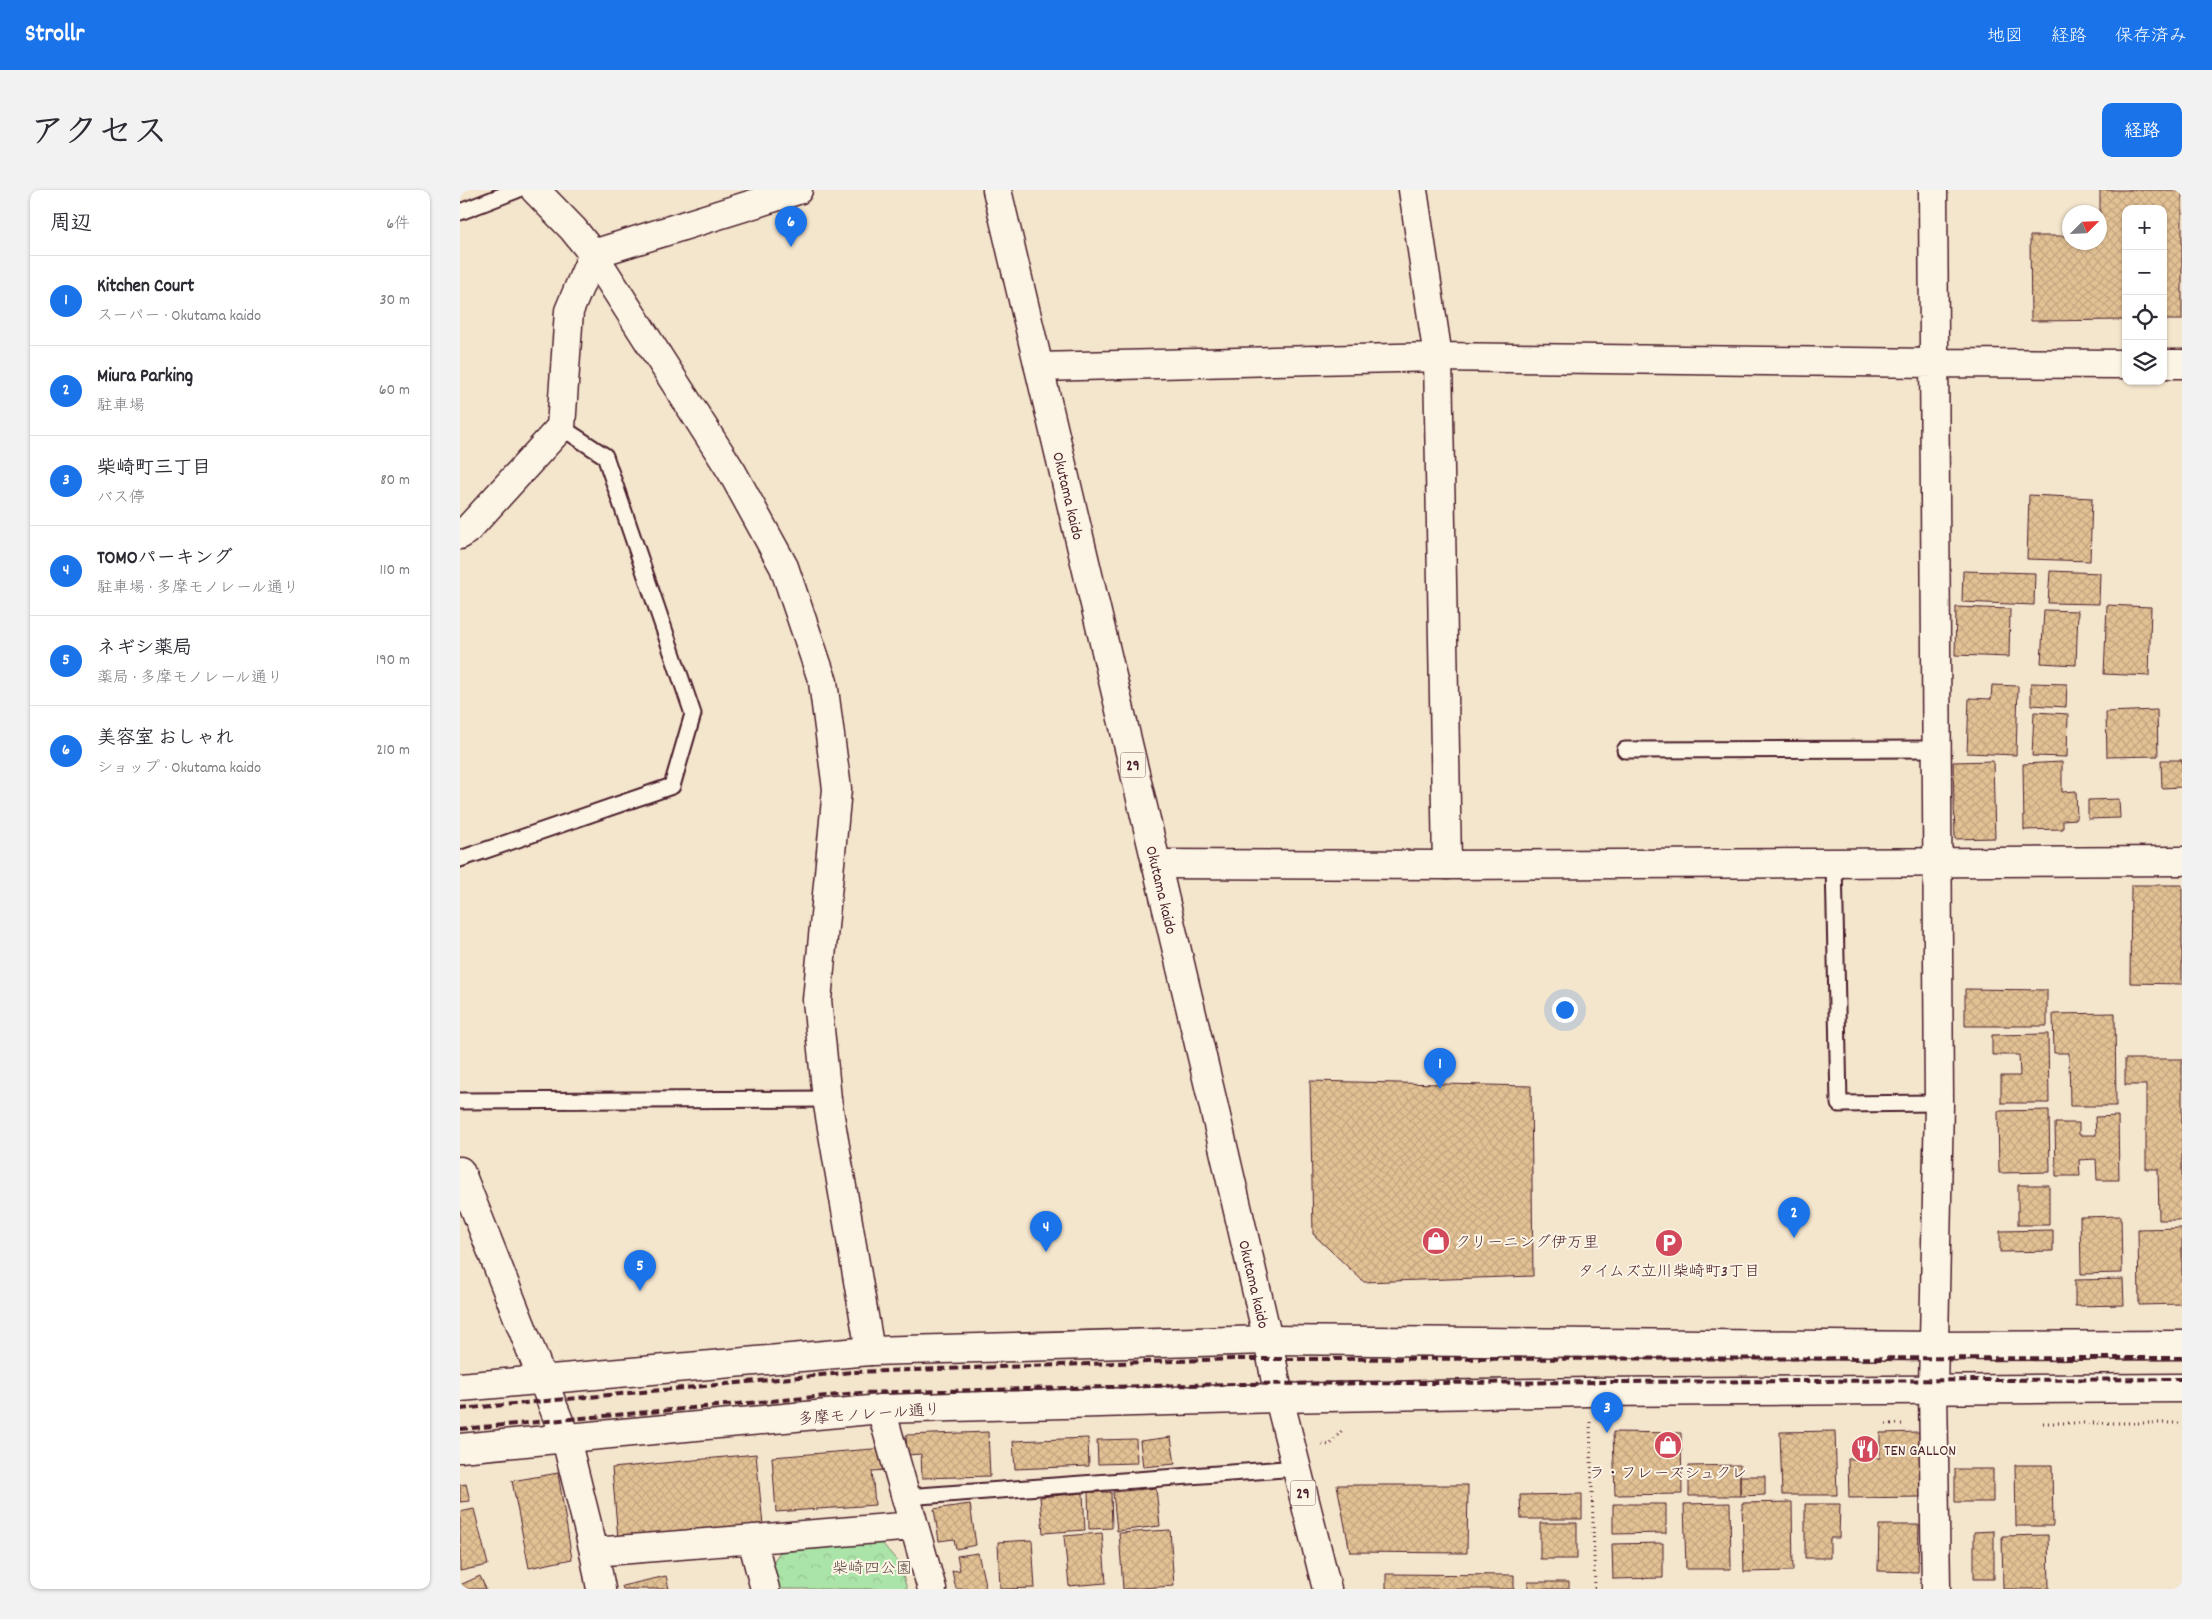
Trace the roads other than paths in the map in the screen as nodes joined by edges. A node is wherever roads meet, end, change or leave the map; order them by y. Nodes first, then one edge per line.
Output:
1 (517, 190) edge
2 (535, 190) edge
3 (798, 190) edge
4 (997, 190) edge
5 (1413, 190) edge
6 (1933, 190) edge
7 (460, 212) edge
8 (593, 254) junction
9 (1438, 357) junction
10 (1933, 364) junction
11 (2122, 364) edge
12 (2167, 364) edge
13 (2182, 364) edge
14 (1039, 368) junction
15 (561, 427) junction
16 (460, 535) edge
17 (1936, 749) junction
18 (1625, 750) dead end
19 (460, 859) edge
20 (2182, 861) edge
21 (1834, 862) junction
22 (1938, 862) junction
23 (1156, 864) junction
24 (1447, 865) junction
25 (827, 1100) junction
26 (460, 1101) edge
27 (1939, 1103) junction
28 (460, 1171) edge
29 (1268, 1340) junction
30 (2182, 1345) edge
31 (1934, 1346) junction
32 (870, 1351) junction
33 (543, 1378) junction
34 (460, 1387) edge
35 (2182, 1388) edge
36 (1933, 1389) junction
37 (1279, 1398) junction
38 (881, 1409) junction
39 (566, 1439) junction
40 (460, 1448) edge
41 (1297, 1468) junction
42 (906, 1497) junction
43 (914, 1526) junction
44 (752, 1539) junction
45 (594, 1552) junction
46 (601, 1589) edge
47 (766, 1589) edge
48 (932, 1589) edge
49 (1326, 1589) edge
50 (1936, 1589) edge

1 - 7 lane
2 - 8 street
3 - 8 street
4 - 14 street, Okutama kaido / 29
5 - 9 street
6 - 10 street
8 - 15 street
8 - 25 street
9 - 10 street
9 - 14 street
9 - 24 street
10 - 11 street
10 - 17 street
12 - 13 street
14 - 23 street, Okutama kaido / 29
15 - 16 street
15 - 19 lane
17 - 18 lane
17 - 22 street
20 - 22 street
21 - 22 street
21 - 24 street
21 - 27 lane
22 - 27 street
23 - 24 street
23 - 29 street, Okutama kaido / 29
25 - 26 lane
25 - 32 street
27 - 31 street
28 - 33 street
29 - 31 street
29 - 32 street
29 - 37 street, Okutama kaido / 29
30 - 31 street
31 - 36 street
32 - 33 street
33 - 34 street
33 - 39 street
35 - 36 street, 多摩モノレール通り
36 - 37 street, 多摩モノレール通り
36 - 50 street
37 - 38 street, 多摩モノレール通り
37 - 41 street, Okutama kaido / 29
38 - 39 street, 多摩モノレール通り
38 - 42 street
39 - 40 street, 多摩モノレール通り
39 - 45 street
41 - 42 lane
41 - 49 street, Okutama kaido / 29
42 - 43 street
43 - 44 street
43 - 48 street
44 - 45 street
44 - 47 street
45 - 46 street

